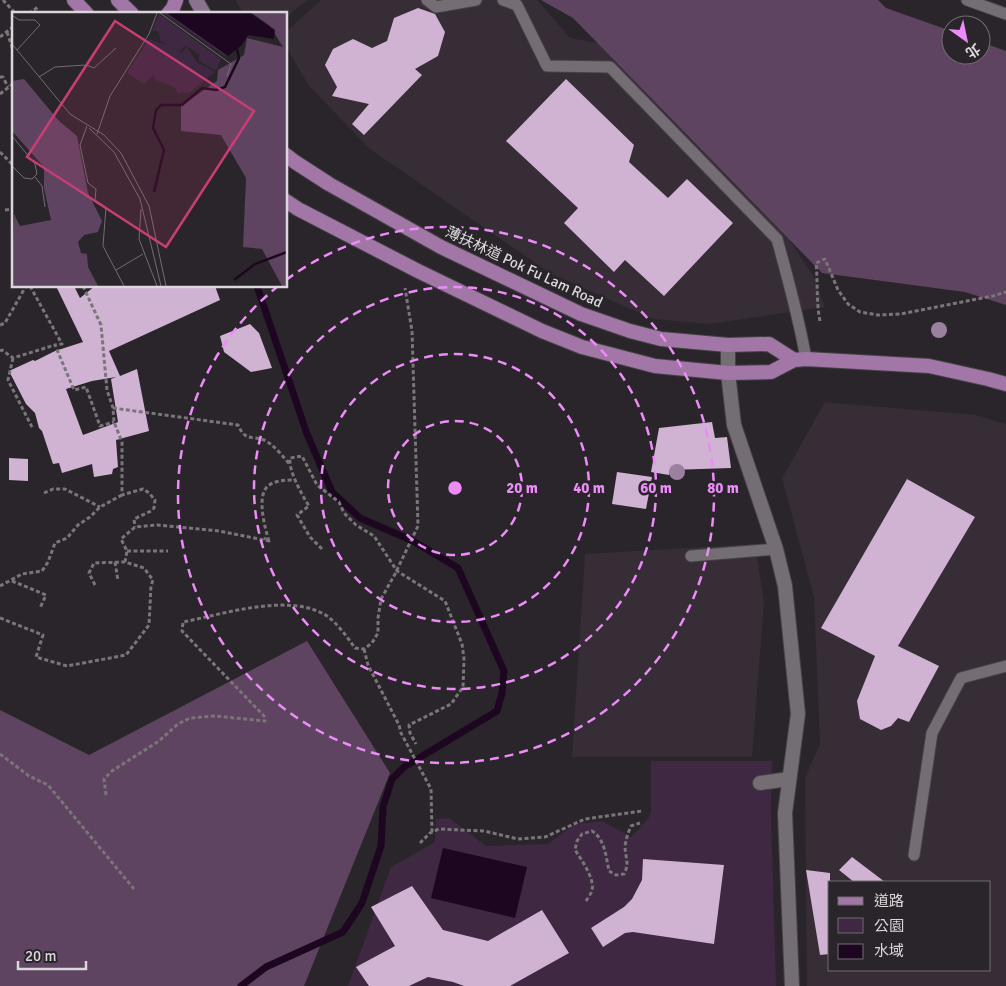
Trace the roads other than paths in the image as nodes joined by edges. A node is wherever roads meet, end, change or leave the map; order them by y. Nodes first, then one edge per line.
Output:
1 (74, 0) edge
2 (118, 0) edge
3 (176, 0) edge
4 (196, 0) edge
5 (427, 0) edge
6 (476, 0) edge
7 (503, 0) edge
8 (967, 0) edge
9 (85, 12) edge
10 (130, 12) edge
11 (170, 12) edge
12 (203, 12) edge
13 (1006, 14) edge
14 (288, 157) edge
15 (288, 202) edge
16 (728, 345) junction
17 (800, 360) junction
18 (728, 373) junction
19 (1006, 384) edge
20 (776, 549) junction
21 (691, 556) dead end
22 (1006, 666) edge
23 (789, 778) junction
24 (760, 782) dead end
25 (914, 855) dead end
26 (792, 986) edge

1 - 9 main road
2 - 10 main road
3 - 11 main road
4 - 12 main road
5 - 6 lane
7 - 17 lane
8 - 13 lane
14 - 16 main road, 薄扶林道 Pok Fu Lam Road
15 - 18 main road
16 - 17 main road, 薄扶林道 Pok Fu Lam Road
16 - 18 street
17 - 18 main road
17 - 19 main road, 薄扶林道 Pok Fu Lam Road
18 - 20 street
20 - 21 lane
20 - 23 street
22 - 25 lane
23 - 24 street
23 - 26 street

